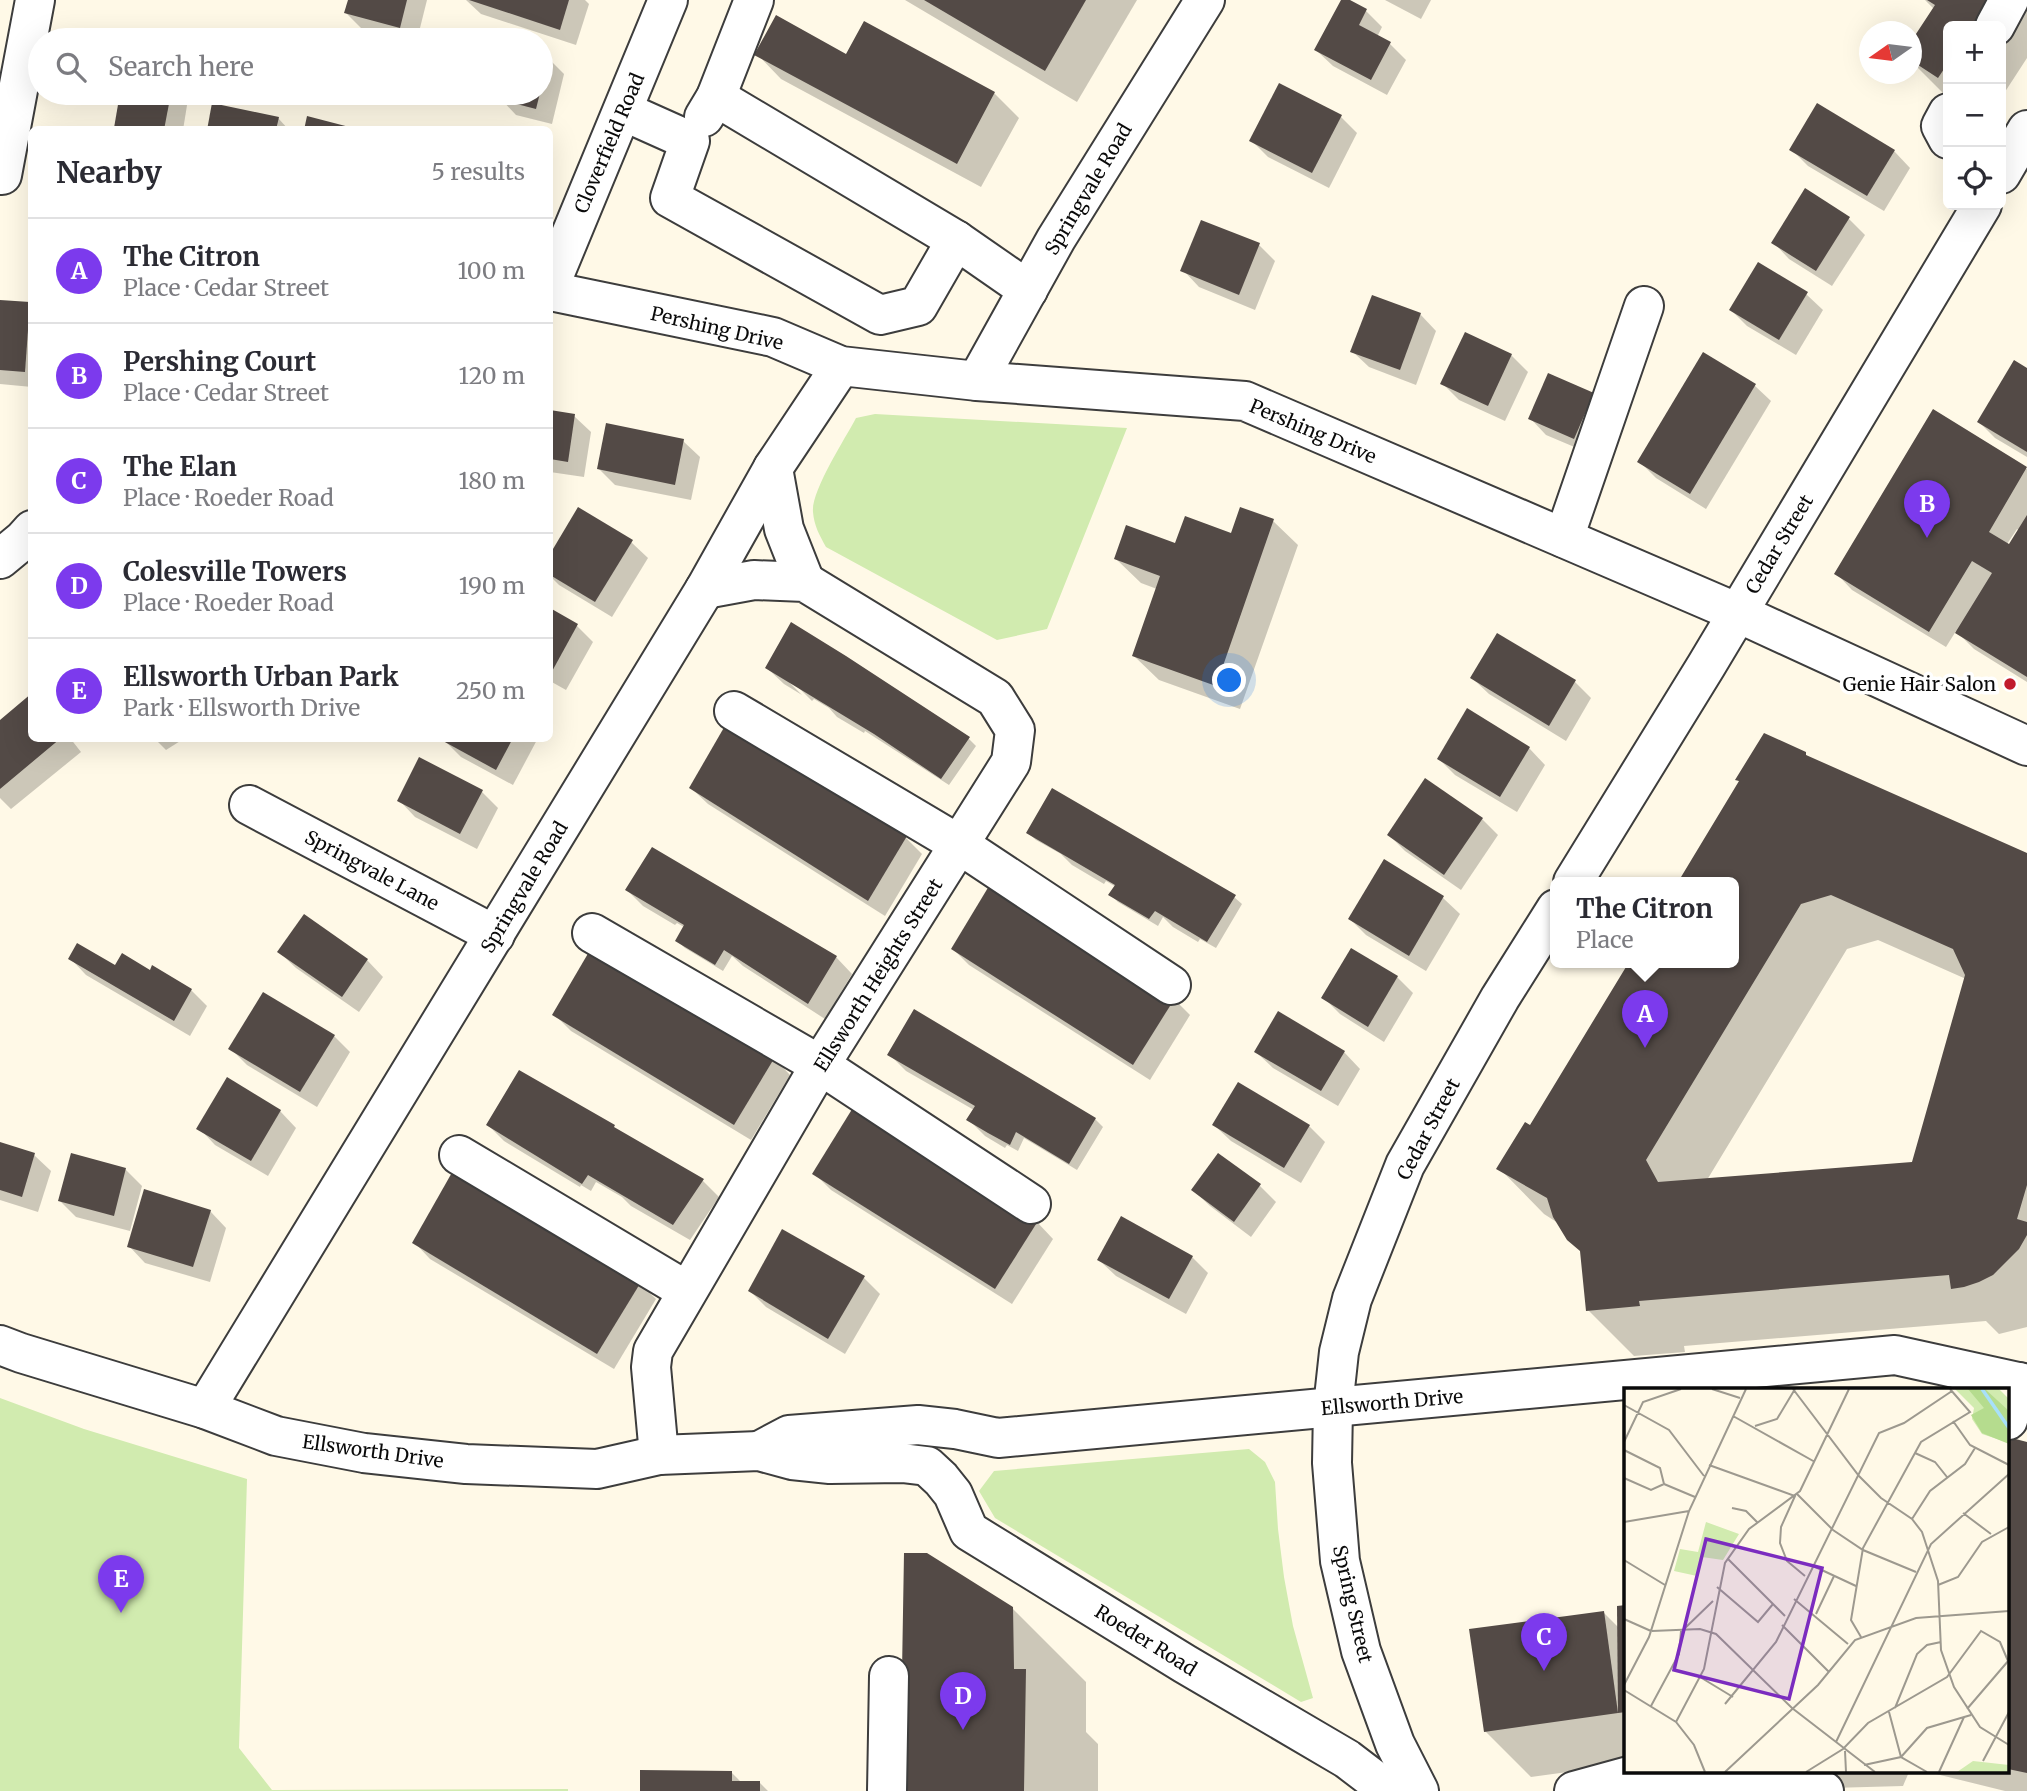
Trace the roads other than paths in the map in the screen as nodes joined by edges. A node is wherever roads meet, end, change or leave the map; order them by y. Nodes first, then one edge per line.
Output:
1 (35, 0) edge
2 (668, 0) edge
3 (754, 0) edge
4 (1205, 0) edge
5 (2009, 0) edge
6 (1998, 21) edge
7 (31, 28) edge
8 (28, 52) edge
9 (716, 97) junction
10 (623, 111) junction
11 (2027, 130) edge
12 (690, 141) junction
13 (2006, 166) edge
14 (11, 177) edge
15 (1979, 210) edge
16 (956, 240) junction
17 (553, 278) edge
18 (1028, 290) junction
19 (553, 292) edge
20 (1644, 306) dead end
21 (841, 366) junction
22 (978, 381) junction
23 (773, 468) junction
24 (28, 534) edge
25 (1564, 538) junction
26 (0, 559) edge
27 (805, 583) junction
28 (705, 589) junction
29 (1738, 613) junction
30 (734, 711) dead end
31 (2027, 746) edge
32 (249, 805) dead end
33 (960, 845) junction
34 (1576, 877) edge
35 (1550, 919) edge
36 (592, 933) dead end
37 (495, 935) junction
38 (1171, 985) dead end
39 (820, 1065) junction
40 (459, 1156) dead end
41 (1031, 1204) dead end
42 (687, 1291) junction
43 (0, 1345) edge
44 (2023, 1383) edge
45 (1333, 1407) junction
46 (205, 1409) junction
47 (2010, 1415) edge
48 (759, 1451) junction
49 (659, 1455) junction
50 (927, 1466) joint
51 (889, 1676) dead end
52 (887, 1791) edge
53 (1389, 1791) edge
54 (1419, 1791) edge
55 (1574, 1791) edge
56 (1824, 1791) edge

1 - 7 street
2 - 10 street, Cloverfield Road
3 - 9 street
4 - 18 street, Springvale Road
5 - 6 street
8 - 14 street
9 - 12 street
9 - 16 street
10 - 12 street
10 - 17 street, Cloverfield Road
11 - 13 street
12 - 16 street
15 - 29 street, Cedar Street
16 - 18 street
18 - 22 street, Springvale Road
19 - 21 street, Pershing Drive
20 - 25 street
21 - 22 street, Pershing Drive
21 - 23 street, Springvale Road
22 - 25 street, Pershing Drive
23 - 27 street
23 - 28 street, Springvale Road
24 - 26 street
25 - 29 street, Pershing Drive
27 - 28 street, Ellsworth Heights Street
27 - 33 street, Ellsworth Heights Street
28 - 37 street, Springvale Road
29 - 31 street, Pershing Drive
29 - 34 street, Cedar Street
30 - 33 street
32 - 37 street, Springvale Lane
33 - 38 street
33 - 39 street, Ellsworth Heights Street
35 - 45 street, Cedar Street
36 - 39 street
37 - 46 street, Springvale Road
39 - 41 street
39 - 42 street, Ellsworth Heights Street
40 - 42 street
42 - 49 street, Ellsworth Heights Street
43 - 46 street, Ellsworth Drive
44 - 45 street, Ellsworth Drive
44 - 47 street
45 - 48 street, Ellsworth Drive
45 - 54 street, Spring Street
46 - 49 street, Ellsworth Drive
48 - 49 street, Ellsworth Drive
48 - 50 street, Ellsworth Drive
50 - 53 street, Roeder Road
51 - 52 street
55 - 56 street

